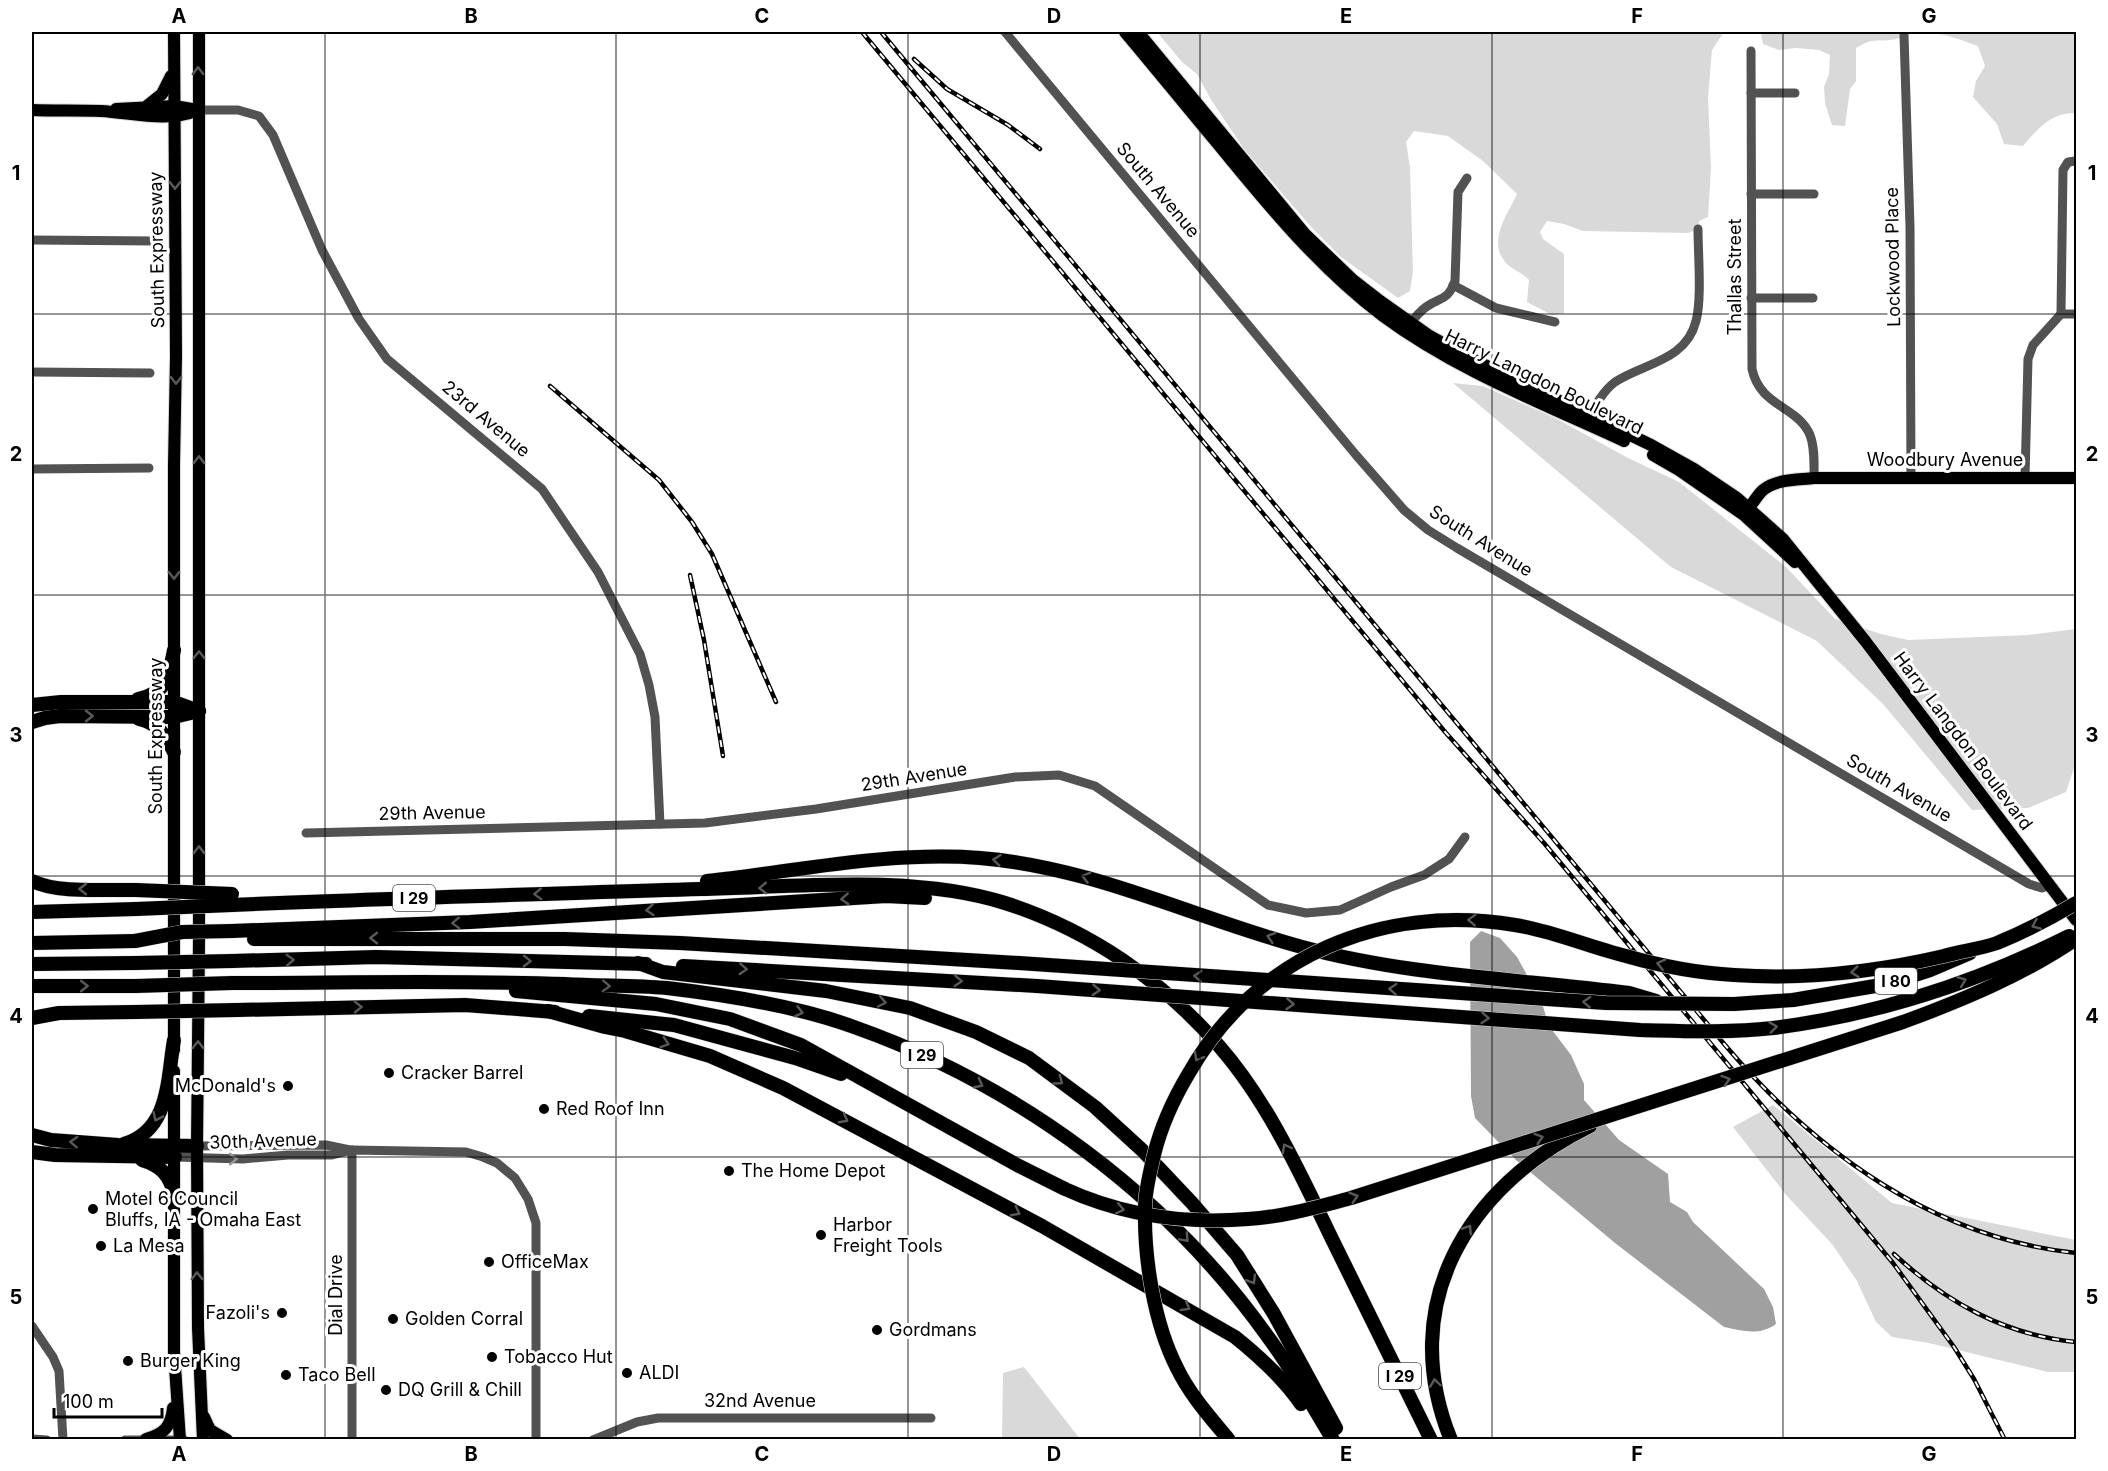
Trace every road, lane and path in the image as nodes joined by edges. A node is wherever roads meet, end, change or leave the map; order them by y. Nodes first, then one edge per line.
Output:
1 (174, 32) edge
2 (199, 32) edge
3 (1005, 32) edge
4 (1125, 32) edge
5 (1138, 32) edge
6 (1904, 34) dead end
7 (1751, 51) dead end
8 (175, 57) junction
9 (1751, 93) junction
10 (1795, 93) dead end
11 (146, 107) junction
12 (32, 110) edge
13 (198, 110) junction
14 (104, 111) junction
15 (174, 111) junction
16 (136, 116) junction
17 (175, 155) junction
18 (2076, 161) edge
19 (1467, 178) dead end
20 (1751, 194) junction
21 (1814, 194) dead end
22 (1698, 229) dead end
23 (32, 240) edge
24 (156, 241) dead end
25 (1453, 285) junction
26 (1751, 298) junction
27 (1813, 298) dead end
28 (2061, 314) junction
29 (2076, 314) edge
30 (1556, 322) dead end
31 (1407, 326) junction
32 (32, 372) edge
33 (150, 373) dead end
34 (1588, 420) junction
35 (149, 468) dead end
36 (32, 469) edge
37 (1814, 478) junction
38 (1911, 478) junction
39 (2025, 478) junction
40 (2076, 478) edge
41 (1757, 491) junction
42 (1729, 492) junction
43 (1744, 508) junction
44 (1763, 519) junction
45 (1820, 584) junction
46 (174, 650) junction
47 (110, 702) junction
48 (174, 702) junction
49 (32, 705) edge
50 (199, 711) junction
51 (117, 716) junction
52 (174, 717) junction
53 (32, 722) edge
54 (174, 752) junction
55 (660, 824) junction
56 (306, 833) dead end
57 (1465, 837) dead end
58 (32, 882) edge
59 (2050, 885) junction
60 (597, 892) junction
61 (232, 899) junction
62 (2076, 903) edge
63 (32, 912) edge
64 (1049, 919) junction
65 (2076, 920) edge
66 (2076, 932) edge
67 (232, 935) junction
68 (2076, 939) edge
69 (32, 943) edge
70 (1995, 944) junction
71 (639, 963) junction
72 (32, 964) edge
73 (359, 982) junction
74 (32, 986) edge
75 (1667, 1004) junction
76 (548, 1011) junction
77 (32, 1018) edge
78 (174, 1040) junction
79 (882, 1089) junction
80 (1615, 1114) junction
81 (32, 1135) edge
82 (352, 1150) junction
83 (117, 1151) junction
84 (32, 1152) edge
85 (175, 1152) junction
86 (197, 1153) junction
87 (175, 1195) junction
88 (32, 1326) edge
89 (176, 1389) junction
90 (200, 1401) junction
91 (931, 1418) dead end
92 (32, 1439) edge
93 (146, 1439) edge
94 (181, 1439) edge
95 (48, 1440) edge
96 (63, 1440) edge
97 (125, 1440) edge
98 (203, 1440) edge
99 (227, 1440) edge
100 (352, 1440) edge
101 (536, 1440) edge
102 (593, 1440) edge
103 (1229, 1440) edge
104 (1327, 1440) edge
105 (1333, 1440) edge
106 (1342, 1440) edge
107 (1431, 1440) edge
108 (1451, 1440) edge

1 - 8 main road, South Expressway
13 -> 2 main road
3 - 59 street, South Avenue
4 - 31 main road, Harry Langdon Boulevard
5 - 31 main road, Harry Langdon Boulevard
6 - 38 street, Lockwood Place
7 - 9 street, Thallas Street
8 - 11 main road
8 - 15 main road, South Expressway
9 - 10 street
9 - 20 street, Thallas Street
11 - 14 main road, 23rd Avenue
11 - 15 main road, 23rd Avenue
12 - 14 main road, 23rd Avenue
13 - 15 main road, 23rd Avenue
50 -> 13 main road
13 - 55 street, 23rd Avenue
14 - 16 main road, 23rd Avenue
15 - 16 main road, 23rd Avenue
15 - 17 main road, South Expressway
16 - 17 main road
17 -> 46 main road, South Expressway
18 - 28 street
19 - 25 street
20 - 21 street
20 - 26 street, Thallas Street
22 - 34 street
23 - 24 street
25 - 30 street
25 - 31 street
26 - 27 street
26 - 37 street, Thallas Street
28 - 29 street
28 - 39 street
31 - 34 main road, Harry Langdon Boulevard
32 - 33 street
34 - 42 main road, Harry Langdon Boulevard
34 - 43 main road, Harry Langdon Boulevard
35 - 36 street
37 - 38 main road, Woodbury Avenue
37 - 41 main road, Woodbury Avenue
38 - 39 main road, Woodbury Avenue
39 - 40 main road, Woodbury Avenue
41 - 42 main road
41 - 43 main road, Woodbury Avenue
41 - 44 main road
42 - 43 main road, Harry Langdon Boulevard
43 - 44 main road, Harry Langdon Boulevard
43 - 45 main road, Harry Langdon Boulevard
44 - 45 main road, Harry Langdon Boulevard
45 - 59 main road, Harry Langdon Boulevard
46 - 47 highway
46 - 48 main road, South Expressway
47 - 48 highway
47 - 49 highway
48 - 50 highway
48 - 52 main road, South Expressway
50 - 52 highway
86 -> 50 main road
51 - 52 highway
53 -> 51 highway
51 - 54 highway
52 - 54 main road, South Expressway
54 - 78 main road, South Expressway
55 - 56 street, 29th Avenue
55 - 57 street, 29th Avenue
61 -> 58 highway, bridge
59 - 65 main road, Harry Langdon Boulevard
60 -> 61 highway, I 29
64 -> 60 highway, I 29
75 -> 60 highway, bridge
61 - 63 highway, I 29, bridge
62 -> 70 highway, I 80, bridge
64 -> 67 highway
107 -> 64 highway, I 29
71 -> 66 highway, bridge
67 - 69 highway, bridge
75 -> 67 highway, bridge
80 -> 68 highway, bridge
70 - 75 highway, I 80, bridge
70 -> 103 highway, bridge
72 -> 71 highway, bridge
71 -> 106 highway
74 -> 73 highway, I 29, bridge
73 - 79 highway
73 -> 105 highway, I 29
77 -> 76 highway, bridge
76 - 79 highway
76 -> 104 highway
78 -> 83 highway
78 - 85 main road, South Expressway
79 -> 80 highway, bridge
108 -> 80 highway, bridge
83 -> 81 highway
82 - 86 street, 30th Avenue
82 - 100 street, Dial Drive
82 - 101 street, 30th Avenue
83 - 84 highway
83 - 85 highway
83 - 87 highway
85 - 86 highway
85 - 87 main road, South Expressway
90 -> 86 main road
87 - 89 main road, South Expressway
88 - 96 street
89 - 93 main road
89 - 94 main road, South Expressway
90 - 98 main road
90 - 99 main road
91 - 102 street, 32nd Avenue
92 - 95 street
93 - 94 street
93 - 97 street

